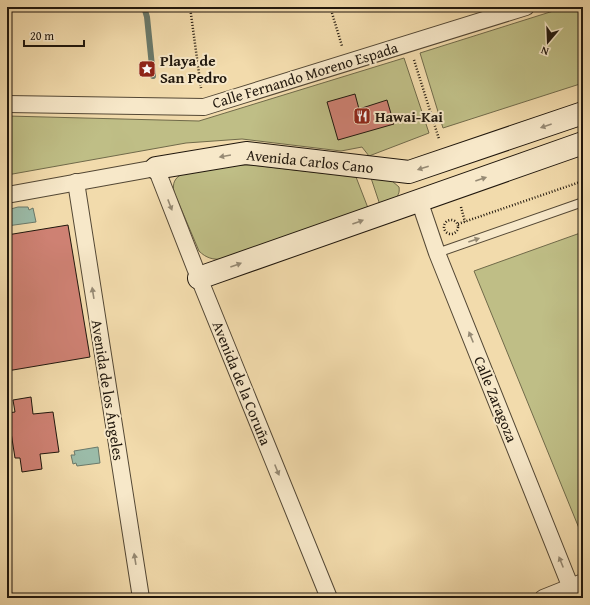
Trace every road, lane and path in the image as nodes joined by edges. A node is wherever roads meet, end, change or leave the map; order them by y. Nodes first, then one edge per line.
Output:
1 (190, 7) edge
2 (526, 7) edge
3 (409, 44) junction
4 (7, 104) edge
5 (204, 107) junction
6 (583, 113) edge
7 (583, 143) edge
8 (446, 160) junction
9 (156, 168) junction
10 (583, 181) edge
11 (76, 182) junction
12 (454, 188) junction
13 (7, 195) edge
14 (420, 200) junction
15 (583, 202) edge
16 (465, 222) junction
17 (458, 224) junction
18 (437, 253) junction
19 (199, 278) junction
20 (576, 589) edge
21 (141, 598) edge
22 (329, 598) edge
23 (543, 598) edge

1 - 5 path
2 - 3 street, Calle Fernando Moreno Espada
3 - 5 street, Calle Fernando Moreno Espada
3 - 8 path
4 - 5 street, Calle Fernando Moreno Espada
6 -> 8 street, Avenida Carlos Cano
12 -> 7 street
8 -> 9 street, Avenida Carlos Cano
9 - 11 street, Avenida Carlos Cano
9 -> 19 street, Avenida de la Coruña
10 - 16 path
11 - 13 street, Avenida Carlos Cano
21 -> 11 street, Avenida de los Ángeles
12 - 14 street
12 - 16 path
14 - 18 street, Calle Zaragoza
19 -> 14 street
18 -> 15 lane
16 - 17 path
17 - 17 path
20 -> 18 street, Calle Zaragoza
19 -> 22 street, Avenida de la Coruña
20 - 23 street

